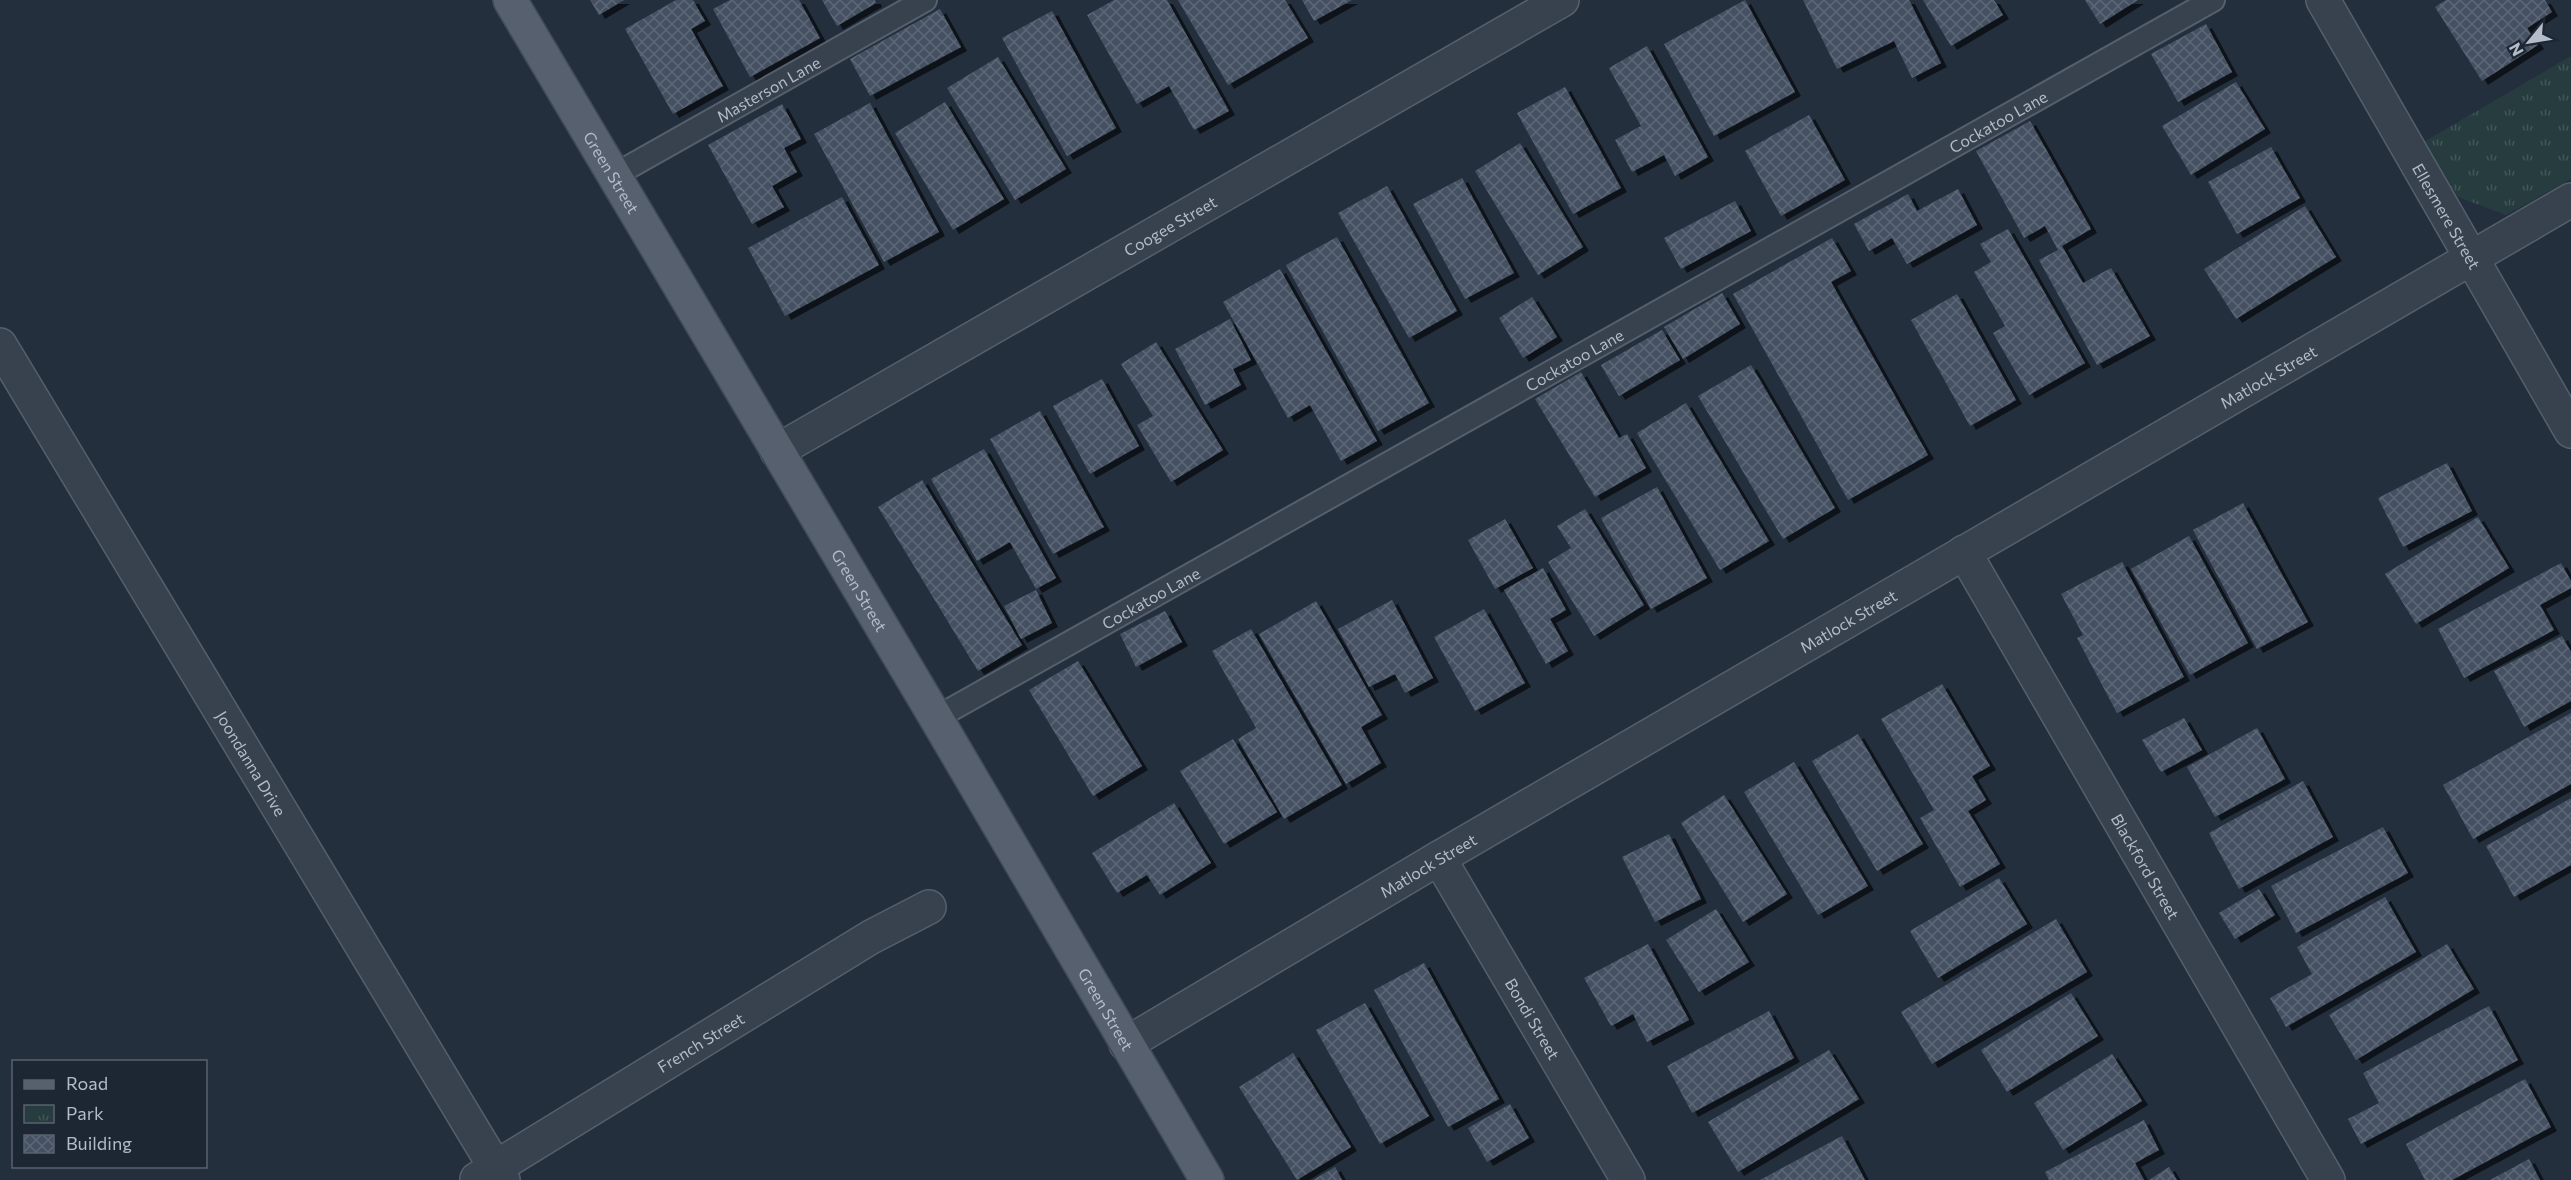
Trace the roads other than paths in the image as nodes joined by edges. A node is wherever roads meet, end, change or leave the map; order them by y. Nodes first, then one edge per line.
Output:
1 (510, 0) edge
2 (925, 0) edge
3 (1562, 0) edge
4 (2213, 0) edge
5 (2323, 0) edge
6 (613, 177) junction
7 (2571, 200) edge
8 (2471, 259) junction
9 (0, 345) edge
10 (2571, 431) edge
11 (777, 451) junction
12 (1965, 552) junction
13 (936, 718) junction
14 (1439, 858) junction
15 (929, 907) dead end
16 (1126, 1044) junction
17 (492, 1176) edge
18 (1207, 1180) edge
19 (1628, 1180) edge
20 (2328, 1180) edge

1 - 6 main road, Green Street
2 - 6 lane, Masterson Lane
3 - 11 street, Coogee Street
4 - 13 lane, Cockatoo Lane
5 - 8 street, Ellesmere Street
6 - 11 main road, Green Street
7 - 8 street, Matlock Street
8 - 10 street, Ellesmere Street
8 - 12 street, Matlock Street
9 - 17 street, Joondanna Drive
11 - 13 main road, Green Street
12 - 14 street, Matlock Street
12 - 20 street, Blackford Street
13 - 16 main road, Green Street
14 - 16 street, Matlock Street
14 - 19 street, Bondi Street
15 - 17 street, French Street
16 - 18 main road, Green Street

